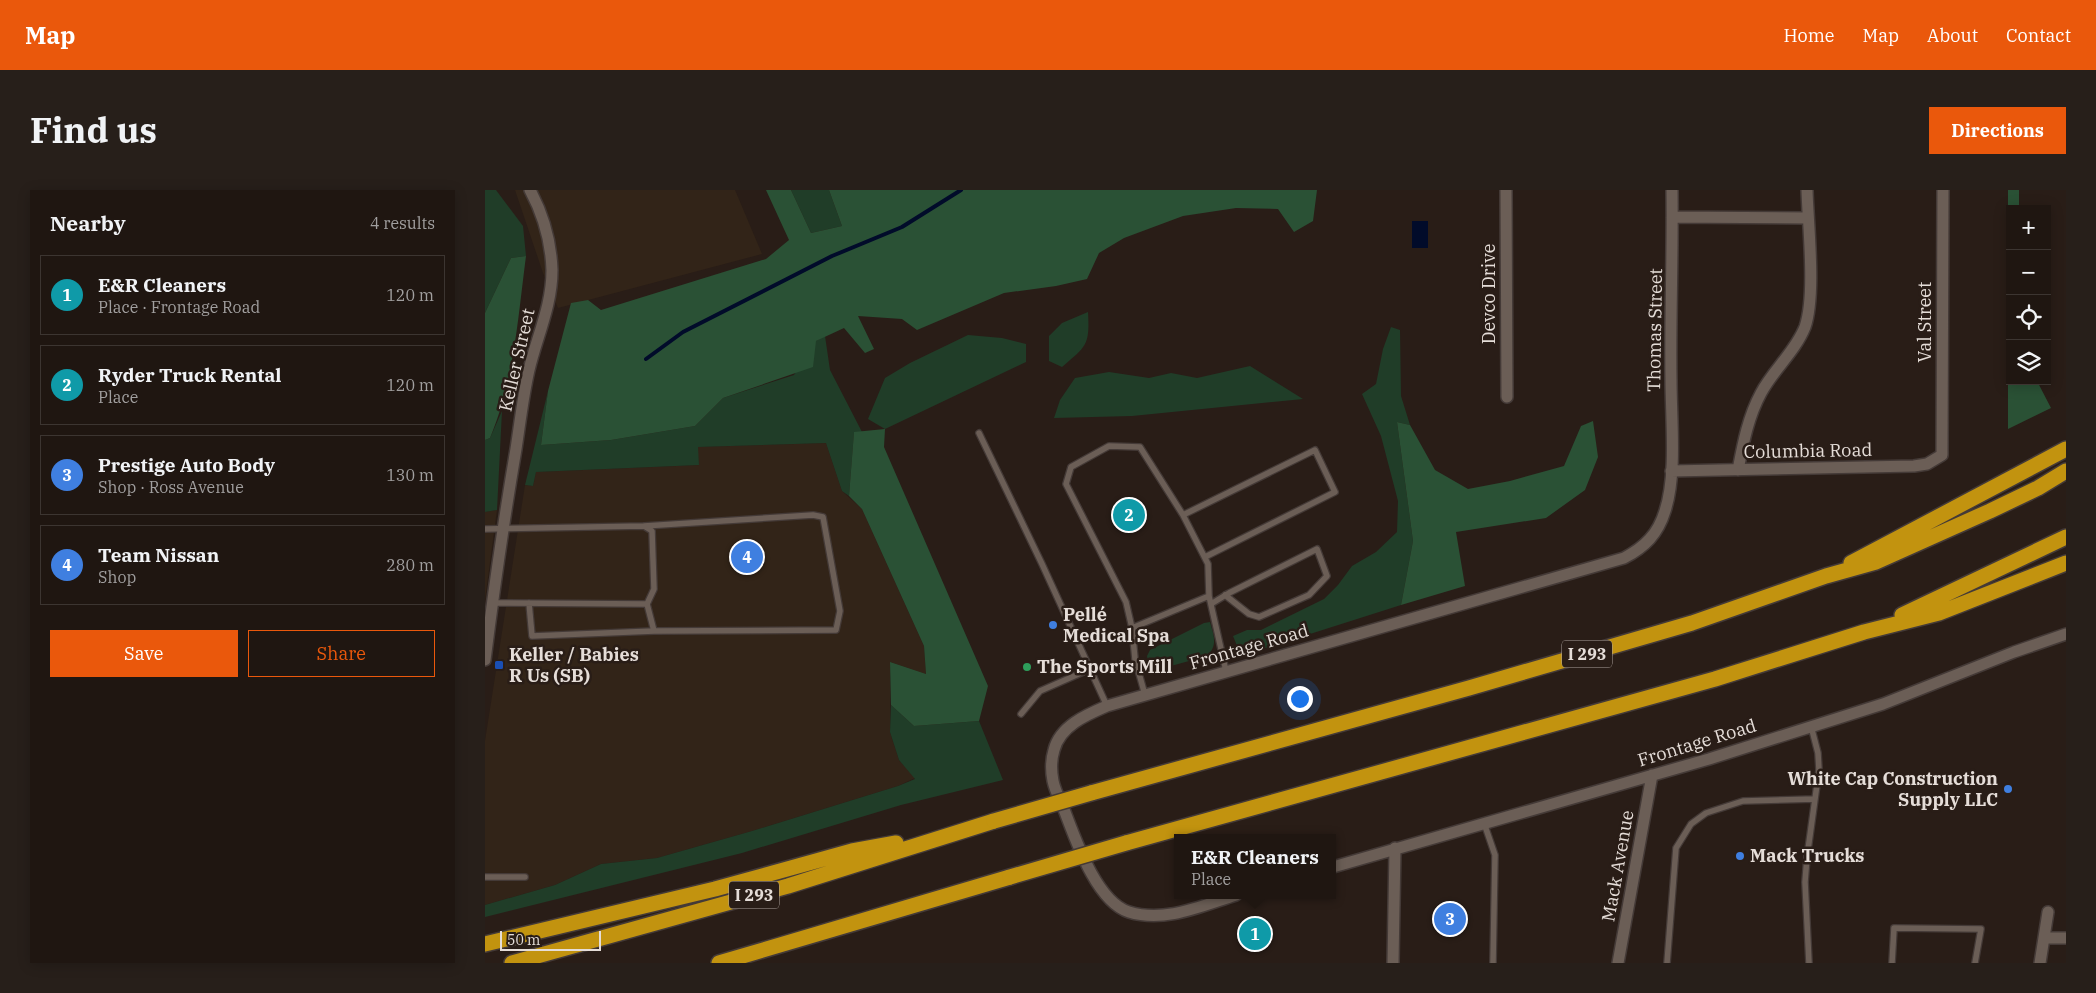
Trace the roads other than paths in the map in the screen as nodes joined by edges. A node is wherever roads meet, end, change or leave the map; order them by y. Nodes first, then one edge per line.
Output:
1 (530, 190) edge
2 (1506, 190) edge
3 (1672, 190) edge
4 (1807, 190) edge
5 (1943, 190) edge
6 (1672, 217) junction
7 (1808, 218) junction
8 (1507, 397) dead end
9 (979, 433) dead end
10 (2066, 449) edge
11 (1943, 454) joint
12 (1738, 470) junction
13 (1671, 471) junction
14 (2066, 471) edge
15 (1183, 515) junction
16 (644, 526) junction
17 (485, 529) edge
18 (502, 529) junction
19 (2066, 537) edge
20 (1205, 557) junction
21 (2066, 563) edge
22 (1826, 576) junction
23 (1225, 595) junction
24 (1209, 596) junction
25 (493, 603) junction
26 (529, 603) junction
27 (647, 604) junction
28 (1211, 604) junction
29 (1132, 628) junction
30 (654, 631) junction
31 (1864, 632) junction
32 (2066, 634) edge
33 (485, 660) edge
34 (1091, 669) junction
35 (1226, 671) junction
36 (1145, 695) junction
37 (1107, 706) junction
38 (1021, 714) dead end
39 (1811, 726) junction
40 (1652, 775) junction
41 (1815, 799) junction
42 (1484, 823) junction
43 (952, 834) junction
44 (1395, 848) junction
45 (1336, 865) edge
46 (485, 877) edge
47 (525, 877) dead end
48 (1223, 899) edge
49 (2049, 912) dead end
50 (2045, 938) junction
51 (2066, 938) edge
52 (485, 944) edge
53 (512, 963) edge
54 (719, 963) edge
55 (1393, 963) edge
56 (1493, 963) edge
57 (1618, 963) edge
58 (1667, 963) edge
59 (1809, 963) edge
60 (1892, 963) edge
61 (1975, 963) edge
62 (2040, 963) edge

1 - 18 street, Keller Street
2 - 8 street, Devco Drive
3 - 6 street, Thomas Street
4 - 7 street
5 - 11 street, Val Street
6 - 7 street
6 - 13 street, Thomas Street
7 - 12 street
9 - 34 lane
10 - 22 highway
11 - 12 street, Columbia Road
12 - 13 street, Columbia Road
13 - 35 street, Frontage Road
14 - 22 highway, I 293
15 - 20 lane
15 - 20 lane
15 - 29 lane
16 - 18 lane
16 - 27 lane
16 - 30 lane
17 - 18 lane
18 - 25 street, Keller Street
19 - 31 highway
20 - 24 lane
21 - 31 highway
22 - 43 highway, I 293, bridge
23 - 23 lane
23 - 28 lane
24 - 28 lane
24 - 29 lane
25 - 26 lane
25 - 33 street, Keller Street
26 - 27 lane
26 - 30 lane
27 - 30 lane
28 - 35 lane
29 - 36 lane
31 - 54 highway, bridge
32 - 39 street, Frontage Road
34 - 37 lane
34 - 38 lane
35 - 36 street, Frontage Road
36 - 37 street, Frontage Road
37 - 48 street, Frontage Road
39 - 40 street, Frontage Road
39 - 41 lane
40 - 42 street, Frontage Road
40 - 57 street, Mack Avenue
41 - 58 lane
41 - 59 lane
42 - 44 street, Frontage Road
42 - 56 lane
43 - 52 highway
43 - 53 highway, I 293
44 - 45 street, Frontage Road
44 - 55 street
46 - 47 lane
49 - 50 street
50 - 51 street
50 - 62 street
60 - 61 lane

